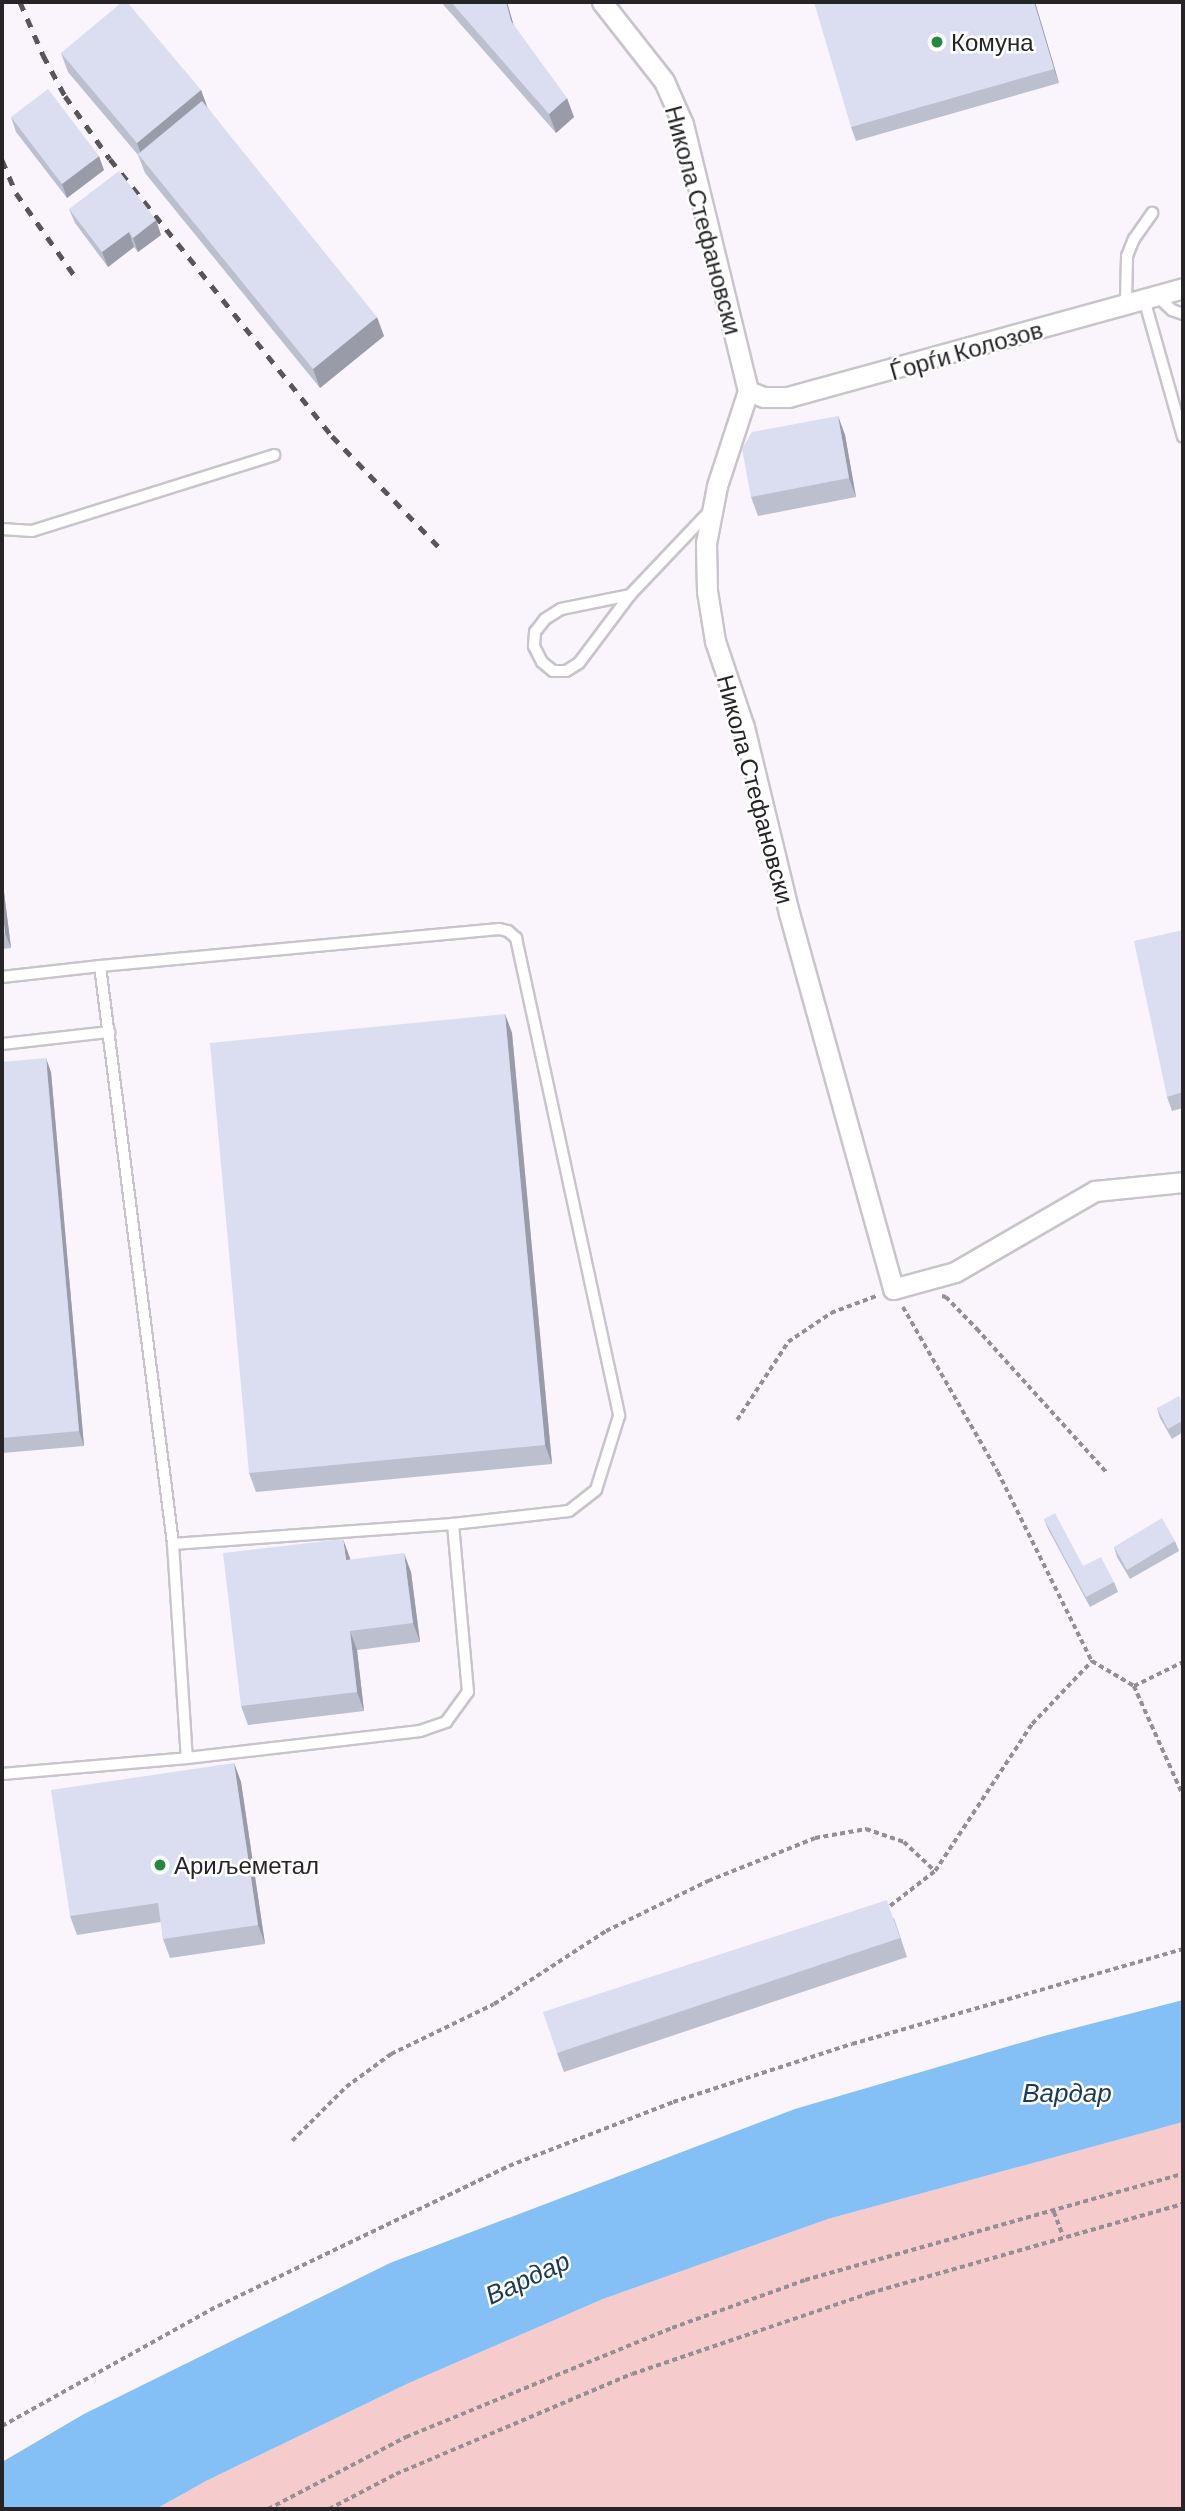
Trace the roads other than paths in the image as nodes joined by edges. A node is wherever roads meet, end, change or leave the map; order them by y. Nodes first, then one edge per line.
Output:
1 (602, 2) edge
2 (1152, 213) dead end
3 (1183, 288) edge
4 (1142, 300) junction
5 (1183, 314) edge
6 (748, 391) junction
7 (1183, 437) edge
8 (274, 455) dead end
9 (713, 508) junction
10 (2, 528) edge
11 (630, 595) junction
12 (100, 966) junction
13 (2, 977) edge
14 (109, 1032) junction
15 (2, 1044) edge
16 (1183, 1182) edge
17 (453, 1524) junction
18 (173, 1544) junction
19 (187, 1758) junction
20 (2, 1774) edge

1 - 6 street, Никола Стефановски
2 - 4 lane
3 - 4 street, Ѓорѓи Колозов
4 - 5 lane
4 - 6 street, Ѓорѓи Колозов
4 - 7 lane
6 - 9 street, Никола Стефановски
8 - 10 lane
9 - 11 lane
9 - 16 street, Никола Стефановски
11 - 11 lane
12 - 13 lane
12 - 14 lane
12 - 17 lane
14 - 15 lane
14 - 18 lane
17 - 18 lane
17 - 19 lane
18 - 19 lane
19 - 20 lane

